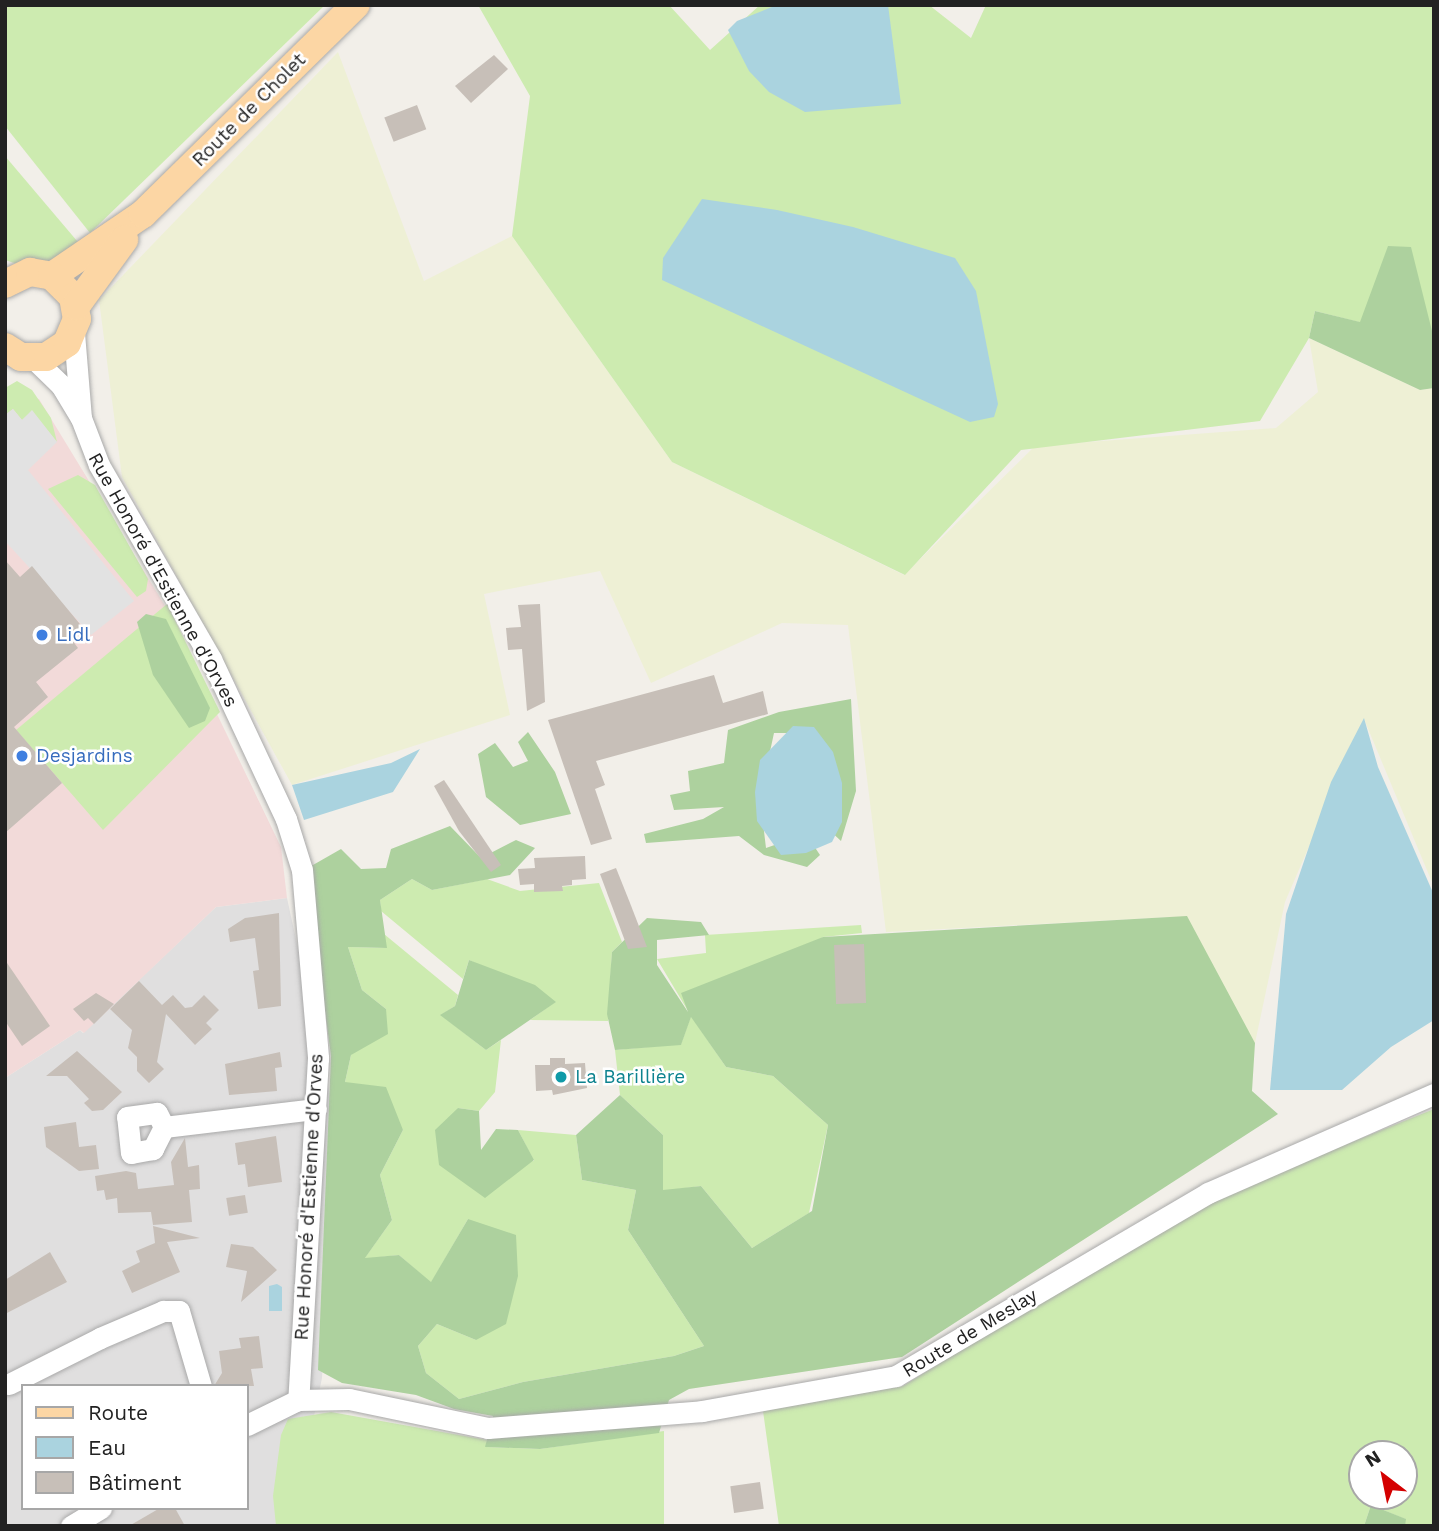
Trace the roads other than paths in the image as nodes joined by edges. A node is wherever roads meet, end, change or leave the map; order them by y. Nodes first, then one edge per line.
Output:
1 (356, 5) edge
2 (143, 214) junction
3 (52, 276) junction
4 (5, 284) edge
5 (75, 319) junction
6 (16, 357) edge
7 (80, 418) junction
8 (1434, 1094) edge
9 (316, 1109) junction
10 (164, 1127) dead end
11 (9, 1384) dead end
12 (200, 1384) edge
13 (298, 1400) junction
14 (248, 1425) edge
15 (98, 1510) edge
16 (71, 1526) edge

1 - 2 main road, Route de Cholet
2 - 3 main road, Route de Cholet
2 - 5 main road, Route de Cholet
3 - 4 main road
3 - 5 main road
5 - 6 main road, Route de Cholet
5 - 7 street, Rue Honoré d'Estienne d'Orves
6 - 7 street, Rue Honoré d'Estienne d'Orves
7 - 9 street, Rue Honoré d'Estienne d'Orves
8 - 13 street, Route de Meslay
9 - 10 street
9 - 13 street, Rue Honoré d'Estienne d'Orves
11 - 12 street
13 - 14 street
15 - 16 street

